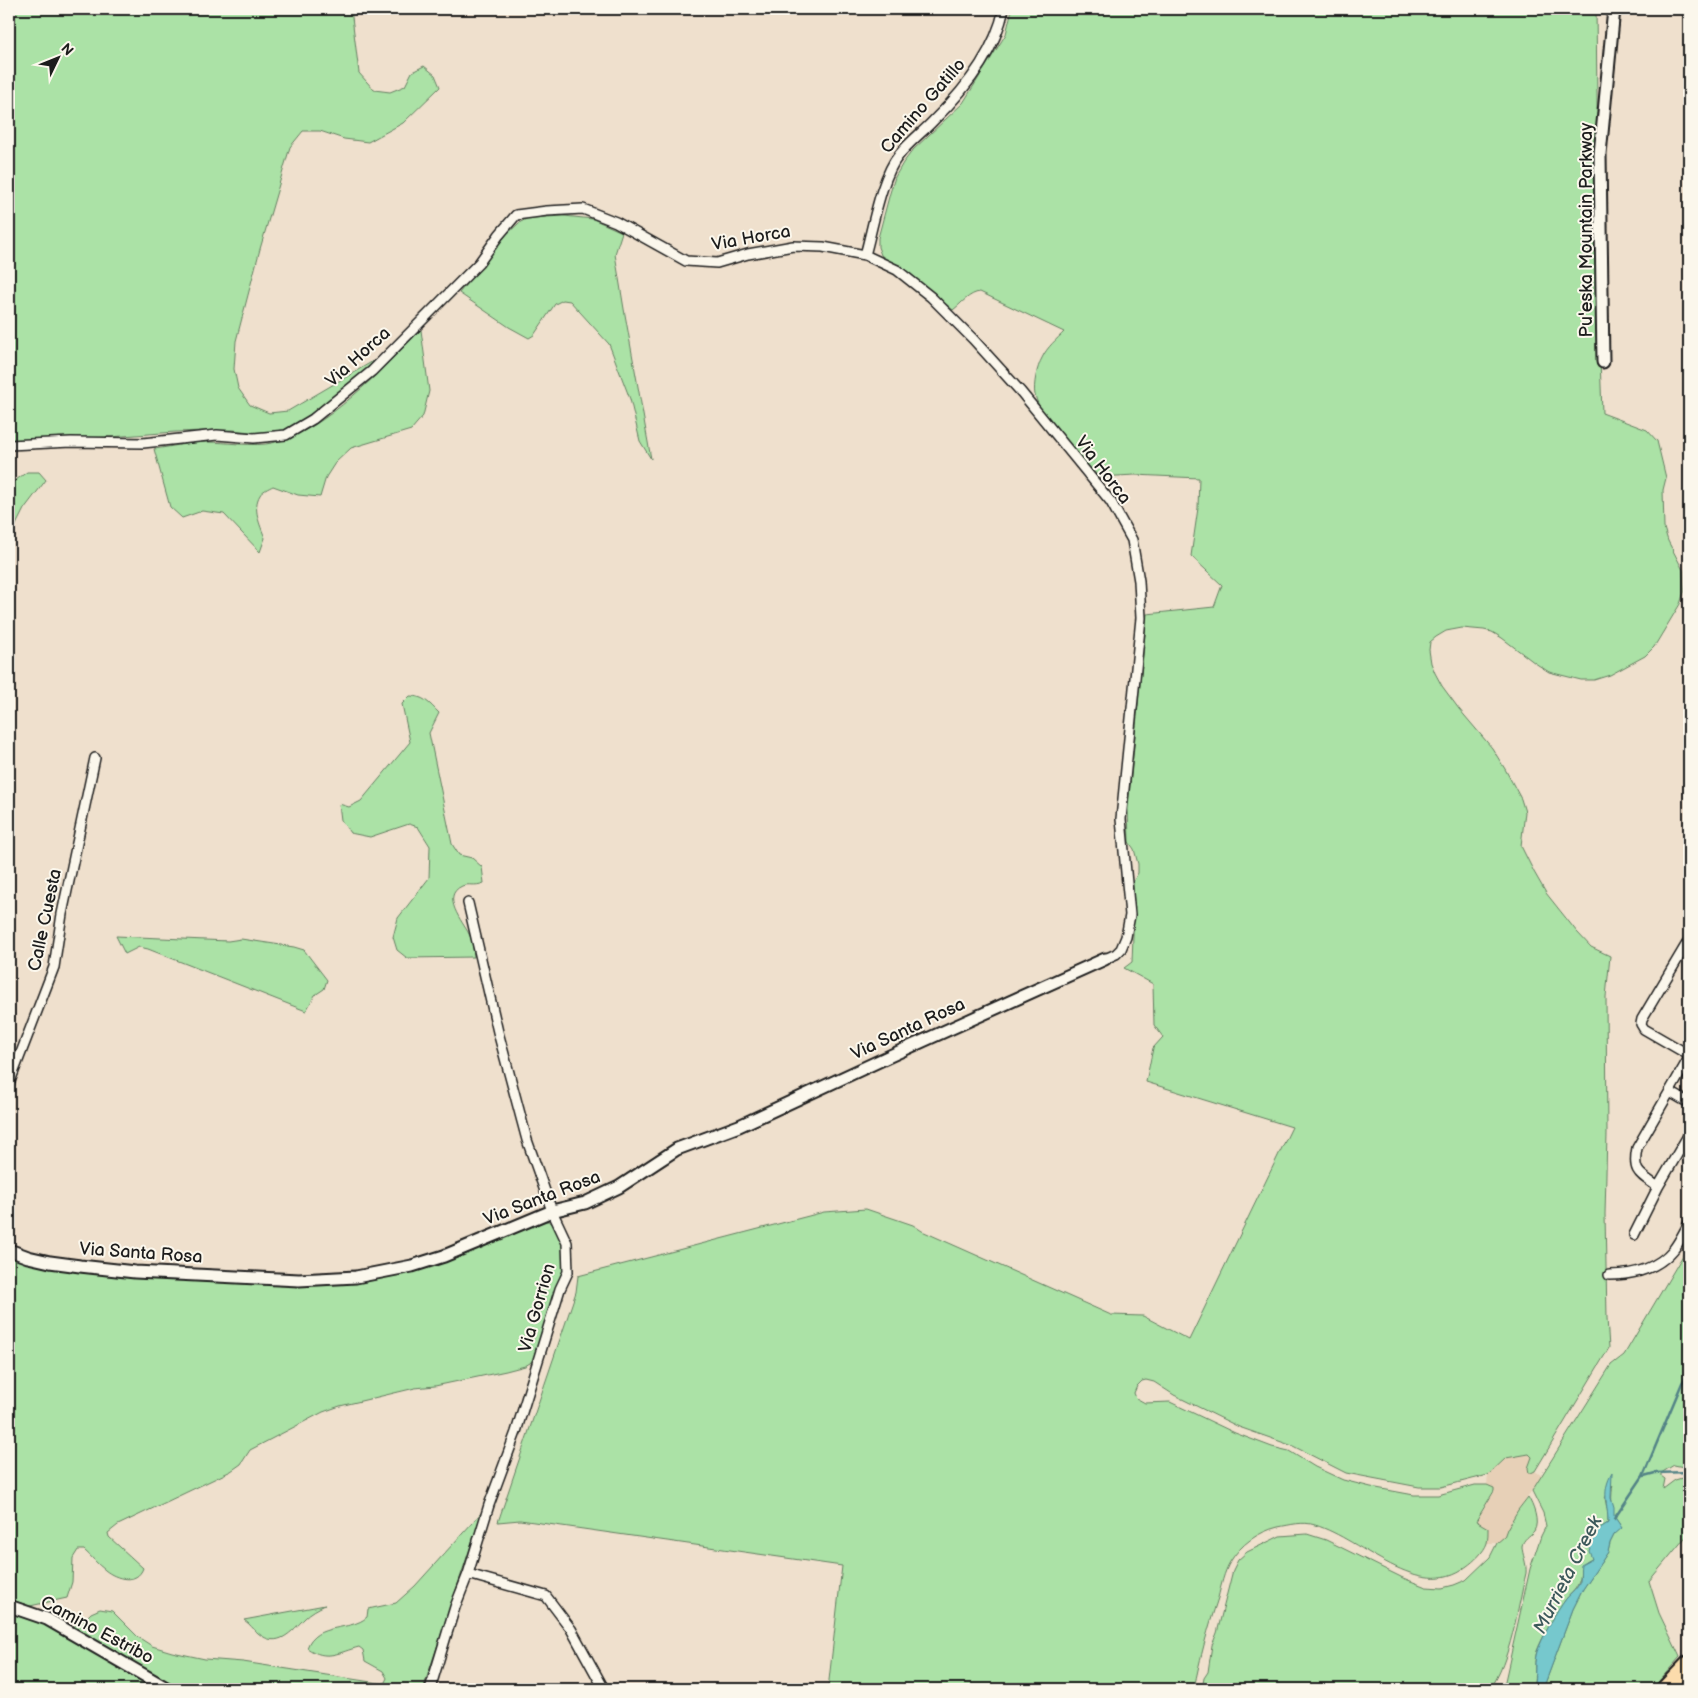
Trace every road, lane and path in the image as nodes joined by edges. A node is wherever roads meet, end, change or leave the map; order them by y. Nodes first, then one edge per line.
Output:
1 (1004, 9) edge
2 (1614, 9) edge
3 (865, 255) junction
4 (1603, 362) dead end
5 (9, 445) edge
6 (95, 758) dead end
7 (468, 903) dead end
8 (1689, 940) edge
9 (1105, 958) joint
10 (1689, 1057) edge
11 (9, 1084) edge
12 (1670, 1092) junction
13 (1689, 1104) edge
14 (1689, 1134) edge
15 (1658, 1188) junction
16 (552, 1211) junction
17 (1689, 1223) edge
18 (1634, 1235) dead end
19 (9, 1250) edge
20 (1609, 1275) dead end
21 (468, 1574) junction
22 (9, 1606) edge
23 (1689, 1664) edge
24 (168, 1689) edge
25 (430, 1689) edge
26 (604, 1689) edge
27 (1665, 1689) edge

1 - 3 street, Camino Gatillo
2 - 4 street, Pu'eska Mountain Parkway
3 - 5 street, Via Horca
3 - 9 street, Via Horca
6 - 11 street, Calle Cuesta
7 - 16 street, Via Gorrion
8 - 10 street
9 - 16 street, Via Santa Rosa
10 - 12 street
12 - 13 street
12 - 15 street
14 - 15 street
15 - 18 street
16 - 19 street, Via Santa Rosa
16 - 21 street, Via Gorrion
17 - 20 street
21 - 25 street, Via Gorrion
21 - 26 street
22 - 24 street, Camino Estribo
23 - 27 highway

